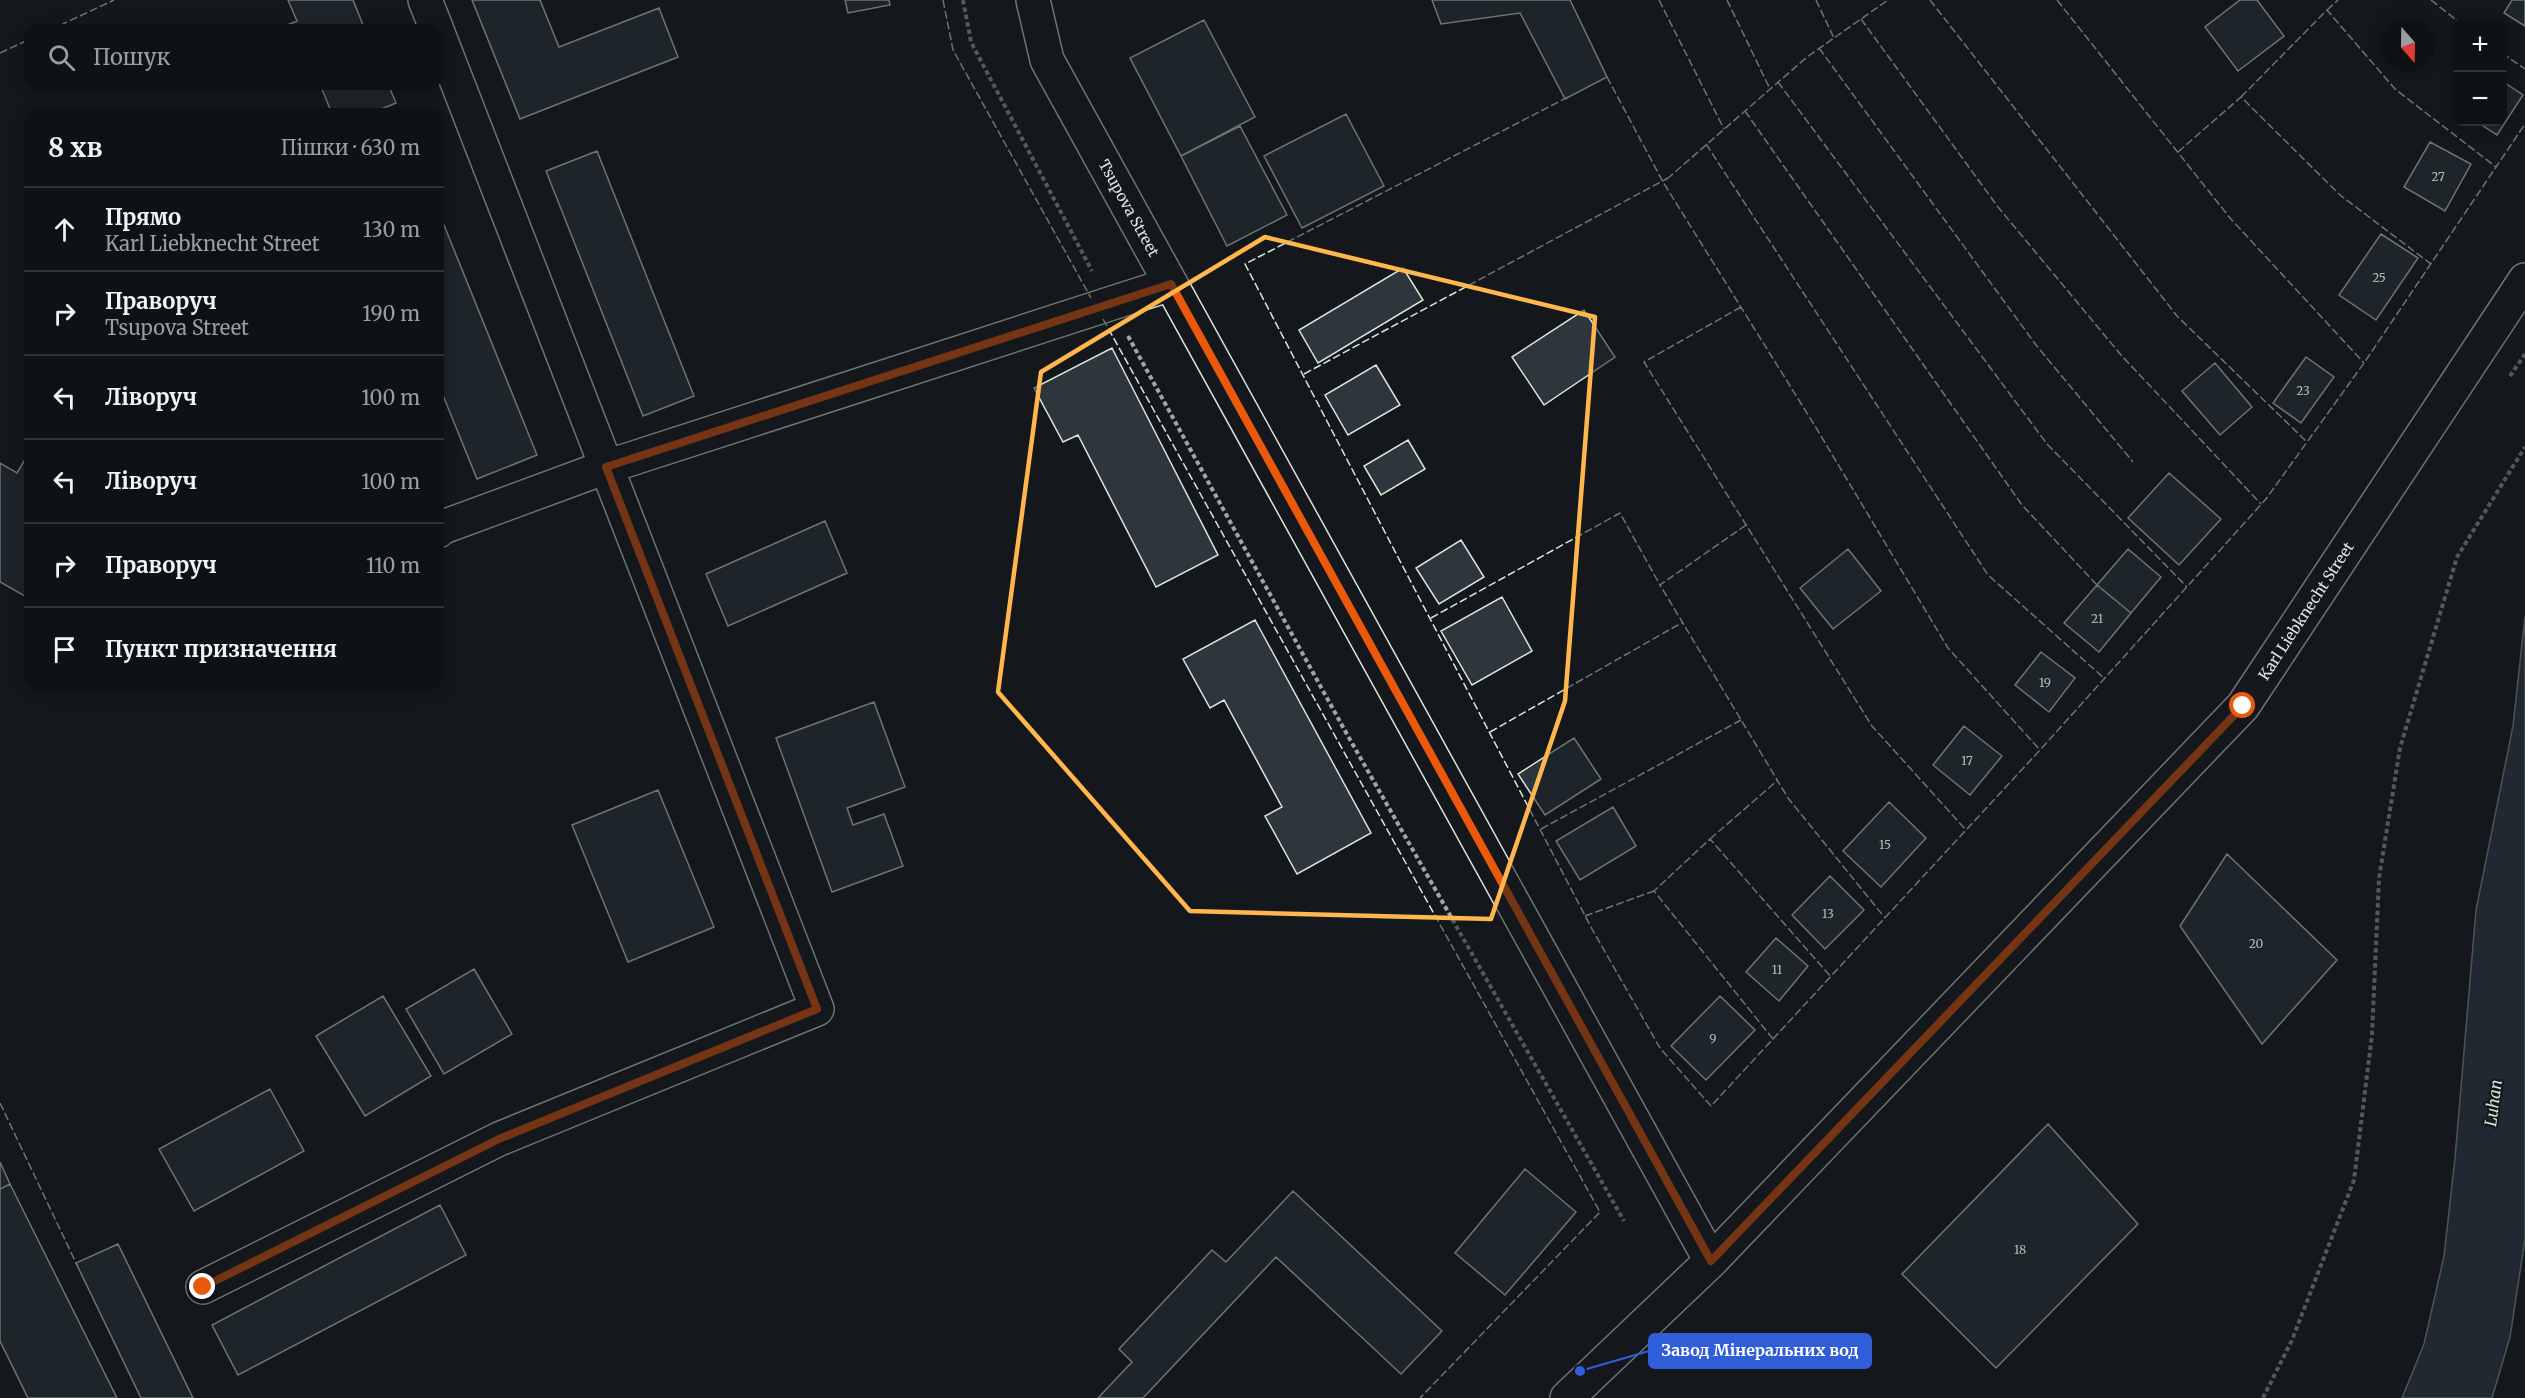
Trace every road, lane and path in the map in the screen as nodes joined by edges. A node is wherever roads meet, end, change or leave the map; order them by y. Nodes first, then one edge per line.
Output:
1 (425, 0) edge
2 (963, 0) edge
3 (1033, 0) edge
4 (434, 24) edge
5 (444, 50) edge
6 (2525, 280) edge
7 (1171, 284) junction
8 (1110, 304) junction
9 (2525, 447) edge
10 (606, 467) junction
11 (444, 527) edge
12 (1624, 1221) dead end
13 (1711, 1261) junction
14 (203, 1287) dead end
15 (1567, 1398) edge
16 (2263, 1398) edge

1 - 4 street
2 - 8 path
3 - 7 street, Tsupova Street
5 - 10 street
6 - 13 street, Karl Liebknecht Street
7 - 8 street
7 - 13 street, Tsupova Street
8 - 10 street
8 - 12 path
9 - 16 path
10 - 11 street
10 - 14 street
13 - 15 street, Karl Liebknecht Street

